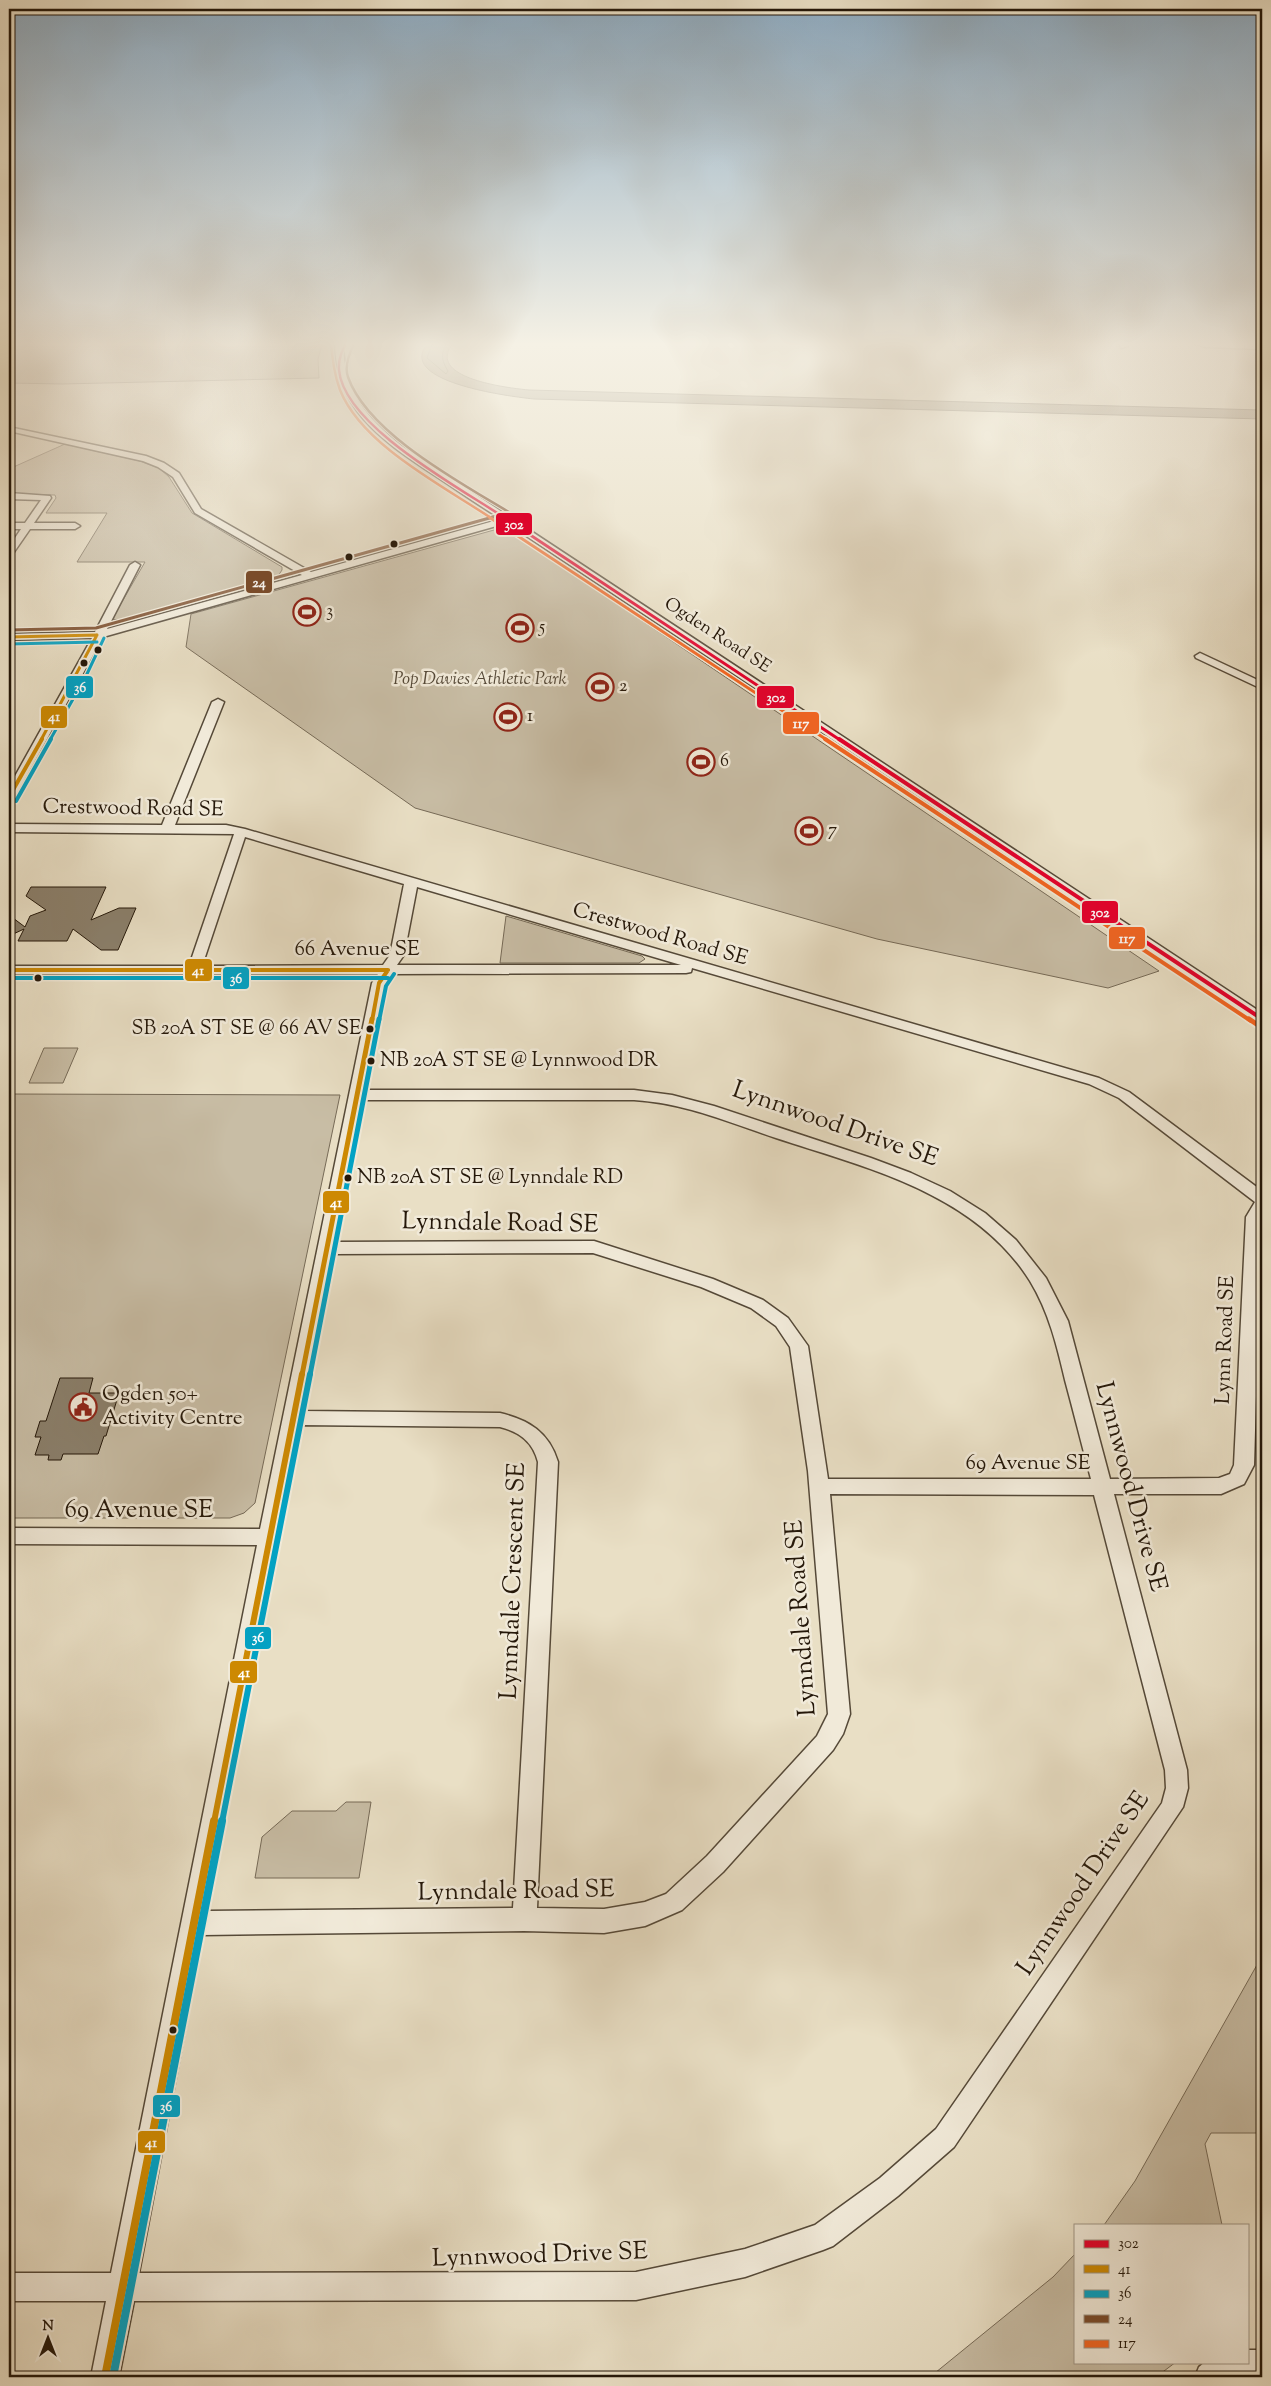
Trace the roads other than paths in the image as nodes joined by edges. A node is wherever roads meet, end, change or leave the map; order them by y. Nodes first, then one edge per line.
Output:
1 (116, 452) edge
2 (406, 452) edge
3 (9, 496) edge
4 (508, 520) junction
5 (9, 526) edge
6 (28, 526) junction
7 (75, 526) dead end
8 (9, 553) edge
9 (134, 565) dead end
10 (308, 576) junction
11 (97, 635) junction
12 (9, 637) edge
13 (1200, 656) dead end
14 (1262, 686) edge
15 (218, 702) dead end
16 (13, 783) edge
17 (9, 797) edge
18 (9, 828) edge
19 (167, 829) junction
20 (241, 832) junction
21 (411, 883) junction
22 (706, 969) junction
23 (9, 970) edge
24 (194, 970) junction
25 (388, 970) junction
26 (1262, 1019) edge
27 (357, 1095) junction
28 (1262, 1199) edge
29 (1262, 1203) edge
30 (326, 1248) junction
31 (292, 1418) junction
32 (1237, 1479) joint
33 (818, 1486) junction
34 (1102, 1487) junction
35 (9, 1536) edge
36 (269, 1537) junction
37 (524, 1919) junction
38 (194, 1923) junction
39 (9, 2287) edge
40 (122, 2287) junction
41 (1262, 2364) edge
42 (105, 2377) edge
43 (1209, 2377) edge

1 - 10 street
2 - 4 street, Ogden Road SE
3 - 6 street
4 - 10 street
4 - 26 street, Ogden Road SE
5 - 6 street
6 - 7 street
6 - 8 street
9 - 11 street
10 - 11 street
11 - 12 street
11 - 16 street
13 - 14 street
15 - 19 street
16 - 17 street
18 - 19 street, Crestwood Road SE
19 - 20 street, Crestwood Road SE
20 - 21 street, Crestwood Road SE
20 - 24 street
21 - 22 street, Crestwood Road SE
21 - 25 street
22 - 25 street, 66 Avenue SE
22 - 28 street, Crestwood Road SE
23 - 24 street, 66 Avenue SE
24 - 25 street, 66 Avenue SE
25 - 27 street
27 - 30 street
27 - 34 street, Lynnwood Drive SE
29 - 32 street, Lynn Road SE
30 - 31 street
30 - 33 street, Lynndale Road SE
31 - 36 street
31 - 37 street, Lynndale Crescent SE
32 - 34 street, 69 Avenue SE
33 - 34 street, 69 Avenue SE
33 - 37 street, Lynndale Road SE
34 - 40 street, Lynnwood Drive SE
35 - 36 street, 69 Avenue SE
36 - 38 street
37 - 38 street, Lynndale Road SE
38 - 40 street
39 - 40 street, Lynnwood Drive SE
40 - 42 street
41 - 43 street

